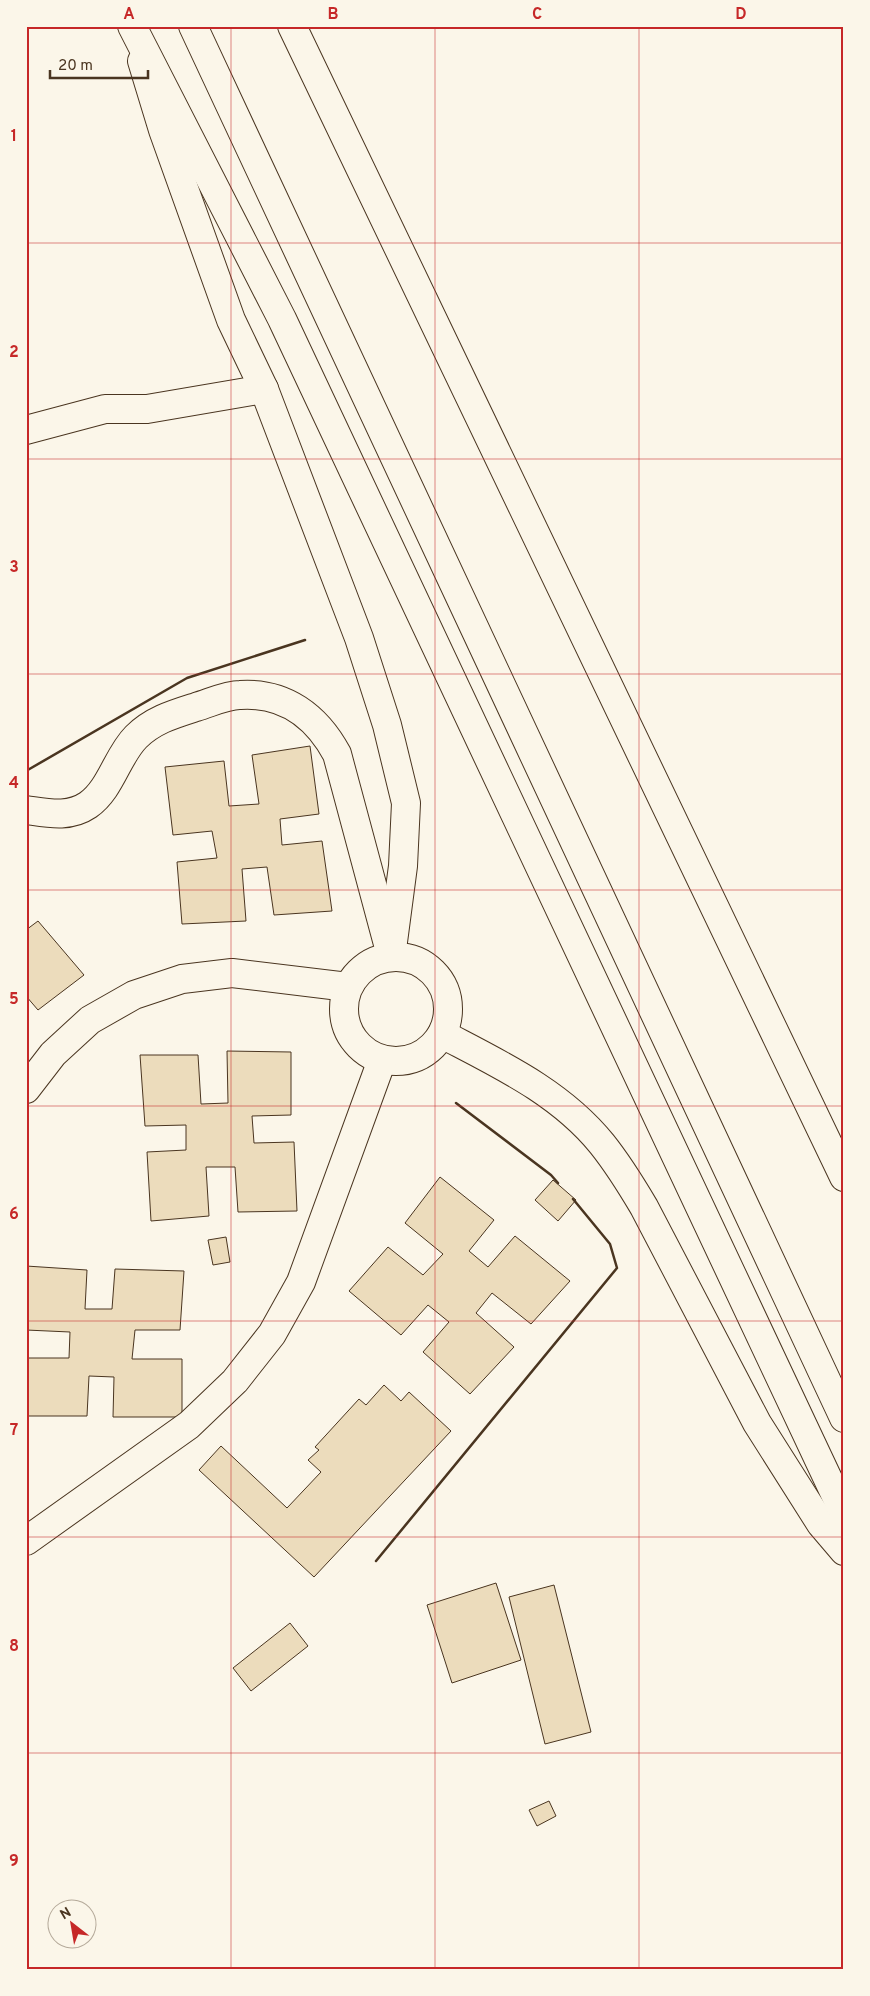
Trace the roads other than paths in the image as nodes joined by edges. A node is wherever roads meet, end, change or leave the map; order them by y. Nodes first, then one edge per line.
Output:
1 (132, 26) edge
2 (193, 26) edge
3 (292, 26) edge
4 (264, 388) junction
5 (26, 430) edge
6 (26, 810) edge
7 (391, 957) junction
8 (348, 988) junction
9 (442, 1034) junction
10 (382, 1060) junction
11 (26, 1089) edge
12 (844, 1177) edge
13 (844, 1418) edge
14 (844, 1512) edge
15 (26, 1541) edge
16 (844, 1551) edge

1 - 4 main road
1 - 14 main road
2 - 13 main road
3 - 12 main road
4 - 5 main road
4 - 7 main road
6 - 7 main road
7 - 8 main road
7 - 9 main road
8 - 10 main road
8 - 11 main road
9 - 10 main road
9 - 16 main road
10 - 15 main road

